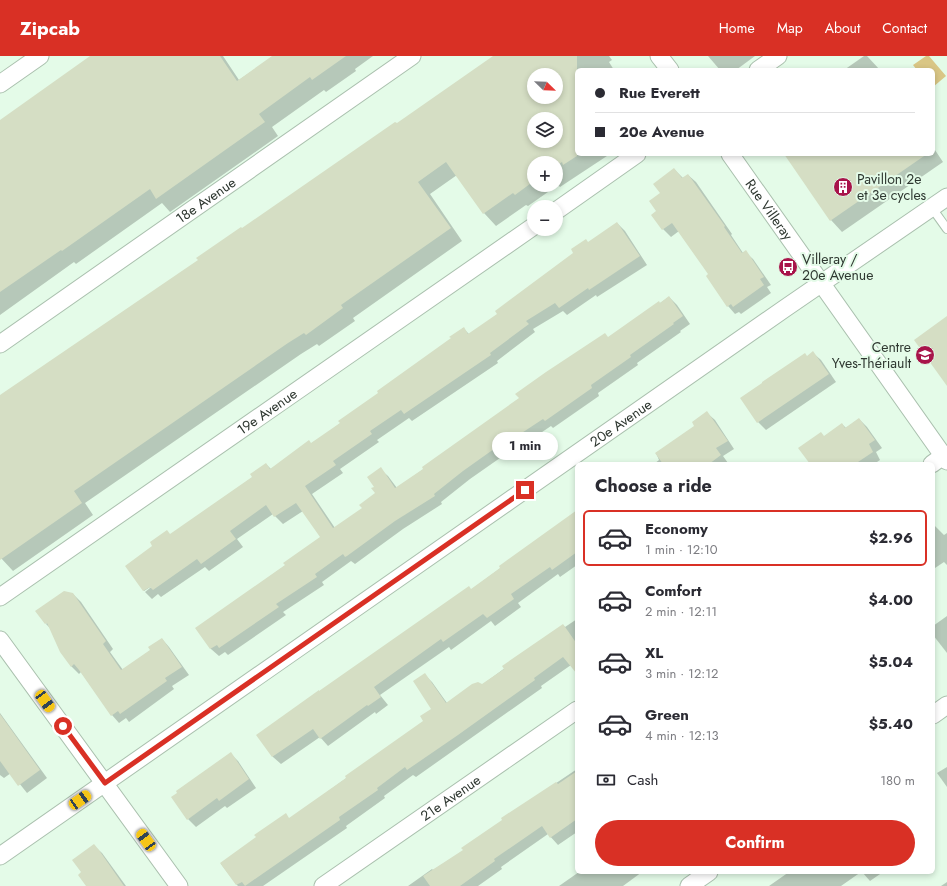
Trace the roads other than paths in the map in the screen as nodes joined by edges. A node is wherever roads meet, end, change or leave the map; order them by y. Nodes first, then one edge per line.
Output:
1 (40, 56) edge
2 (412, 56) edge
3 (660, 56) edge
4 (778, 56) edge
5 (669, 68) edge
6 (761, 68) edge
7 (0, 84) edge
8 (634, 156) edge
9 (731, 156) edge
10 (947, 197) edge
11 (563, 205) edge
12 (932, 208) junction
13 (947, 229) edge
14 (527, 231) edge
15 (822, 283) junction
16 (0, 344) edge
17 (941, 460) edge
18 (0, 598) edge
19 (0, 640) edge
20 (947, 706) edge
21 (575, 711) edge
22 (935, 714) edge
23 (105, 783) junction
24 (0, 856) edge
25 (706, 874) edge
26 (179, 886) edge
27 (323, 886) edge
28 (689, 886) edge

1 - 7 street
2 - 16 street, 18e Avenue
3 - 5 street
4 - 6 street
8 - 11 street
9 - 15 street, Rue Villeray
10 - 12 street, 20e Avenue
12 - 13 lane
12 - 15 street, 20e Avenue
14 - 18 street, 19e Avenue
15 - 17 street, Rue Villeray
15 - 23 street, 20e Avenue
19 - 23 street
20 - 22 street
21 - 27 street, 21e Avenue
23 - 24 street, 20e Avenue
23 - 26 street
25 - 28 street

